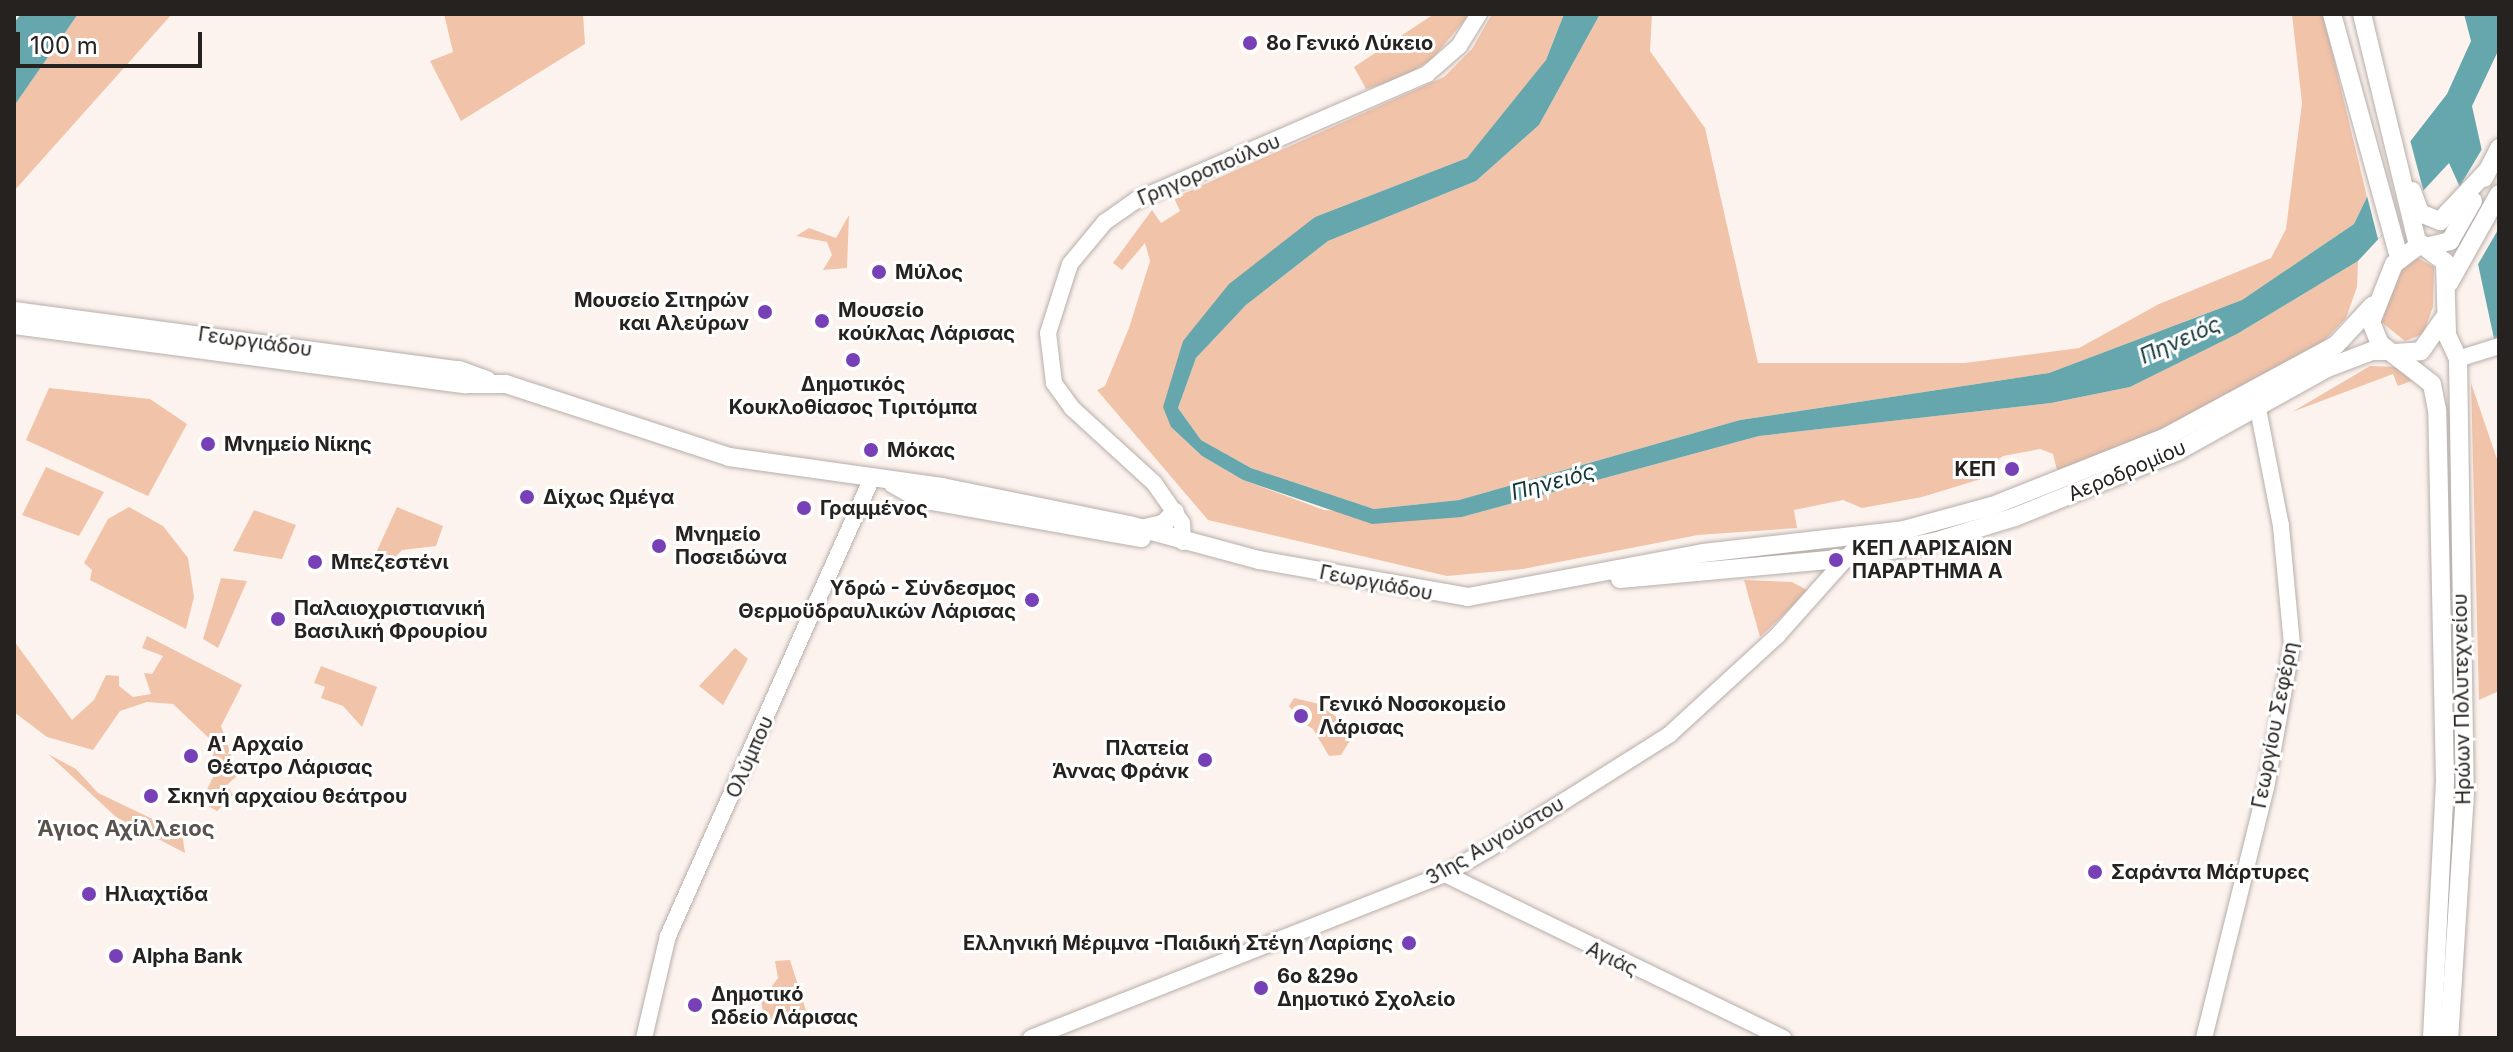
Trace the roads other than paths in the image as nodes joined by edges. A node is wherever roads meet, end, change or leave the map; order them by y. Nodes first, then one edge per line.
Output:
1 (1479, 14) edge
2 (2362, 14) edge
3 (2333, 17) edge
4 (2499, 148) edge
5 (2488, 170) junction
6 (2499, 194) edge
7 (2413, 213) junction
8 (2424, 246) junction
9 (2399, 258) junction
10 (2453, 276) junction
11 (2373, 305) junction
12 (14, 311) edge
13 (2447, 311) junction
14 (14, 325) edge
15 (2499, 346) edge
16 (2392, 352) junction
17 (2458, 359) junction
18 (2425, 375) junction
19 (493, 382) junction
20 (2258, 409) junction
21 (871, 480) junction
22 (893, 484) junction
23 (1175, 512) junction
24 (1141, 529) junction
25 (1868, 534) junction
26 (1183, 542) junction
27 (1850, 558) junction
28 (1572, 581) junction
29 (1445, 874) junction
30 (644, 1038) edge
31 (1031, 1038) edge
32 (1783, 1038) edge
33 (2204, 1038) edge
34 (2432, 1038) edge
35 (2449, 1038) edge

1 - 23 street, Γρηγοροπούλου
2 - 7 main road
3 - 9 main road
4 - 5 main road
5 - 7 main road
5 - 8 main road
6 - 10 main road
7 - 8 main road
8 - 9 main road
8 - 10 main road
9 - 11 main road
10 - 13 main road
11 - 16 main road
11 - 25 main road, Αεροδρομίου
12 - 19 main road, Γεωργιάδου
13 - 16 main road
13 - 17 main road, Ηρώων Πολυτεχνείου
14 - 19 main road, Γεωργιάδου
15 - 17 street
16 - 18 main road
16 - 20 main road, Αεροδρομίου
17 - 18 main road
17 - 35 main road, Ηρώων Πολυτεχνείου
18 - 34 main road, Ηρώων Πολυτεχνείου
19 - 21 main road, Γεωργιάδου
20 - 27 main road, Αεροδρομίου
20 - 33 street, Γεωργίου Σεφέρη
21 - 22 main road, Γεωργιάδου
21 - 30 street, Ολύμπου
22 - 24 main road, Γεωργιάδου
22 - 26 main road, Γεωργιάδου
23 - 24 main road
23 - 26 street, Γρηγοροπούλου
24 - 26 main road, Γεωργιάδου
25 - 27 street
25 - 28 main road, Αεροδρομίου
26 - 28 main road, Γεωργιάδου
27 - 28 main road, Αεροδρομίου
27 - 29 street, 31ης Αυγούστου
29 - 31 street, 31ης Αυγούστου
29 - 32 street, Αγιάς

